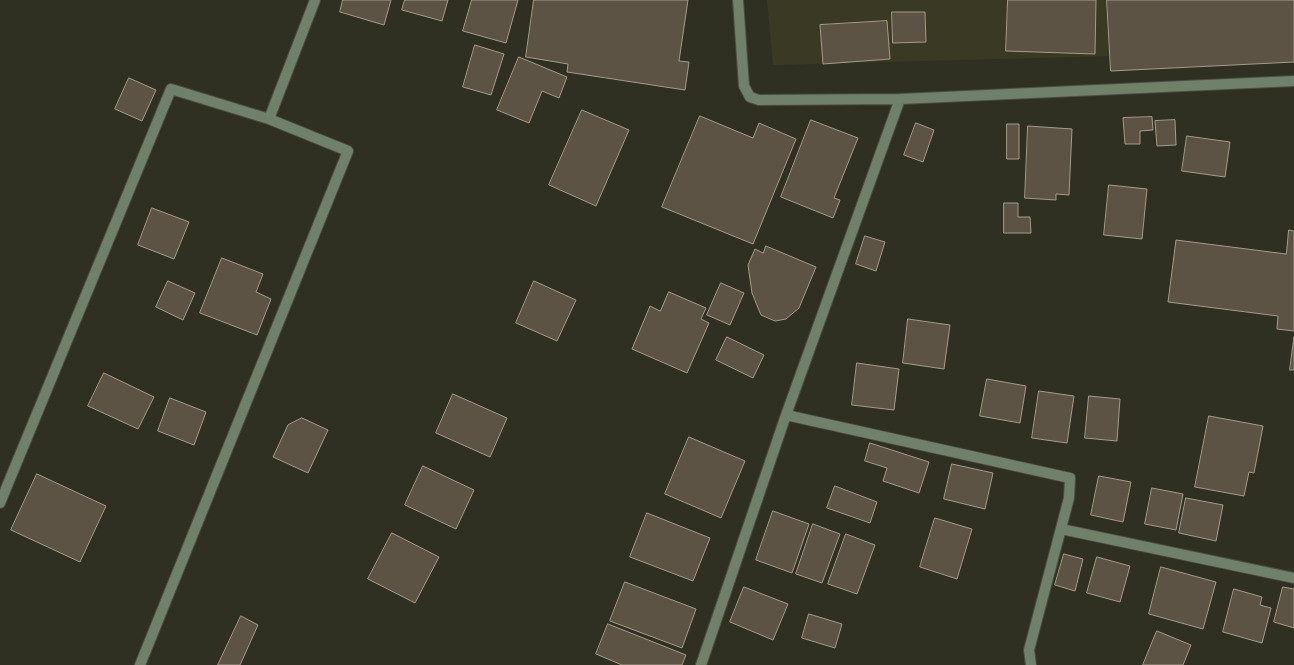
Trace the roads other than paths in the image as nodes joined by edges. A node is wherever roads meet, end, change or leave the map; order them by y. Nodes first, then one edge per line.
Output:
1 (315, 0) edge
2 (738, 0) edge
3 (1294, 81) edge
4 (900, 99) junction
5 (269, 119) junction
6 (786, 414) junction
7 (0, 503) edge
8 (1062, 529) junction
9 (1294, 578) edge
10 (140, 665) edge
11 (701, 665) edge
12 (1031, 665) edge

1 - 5 street
2 - 4 street
3 - 4 street
4 - 6 street
5 - 7 street
5 - 10 street
6 - 8 street
6 - 11 street
8 - 9 street
8 - 12 street

